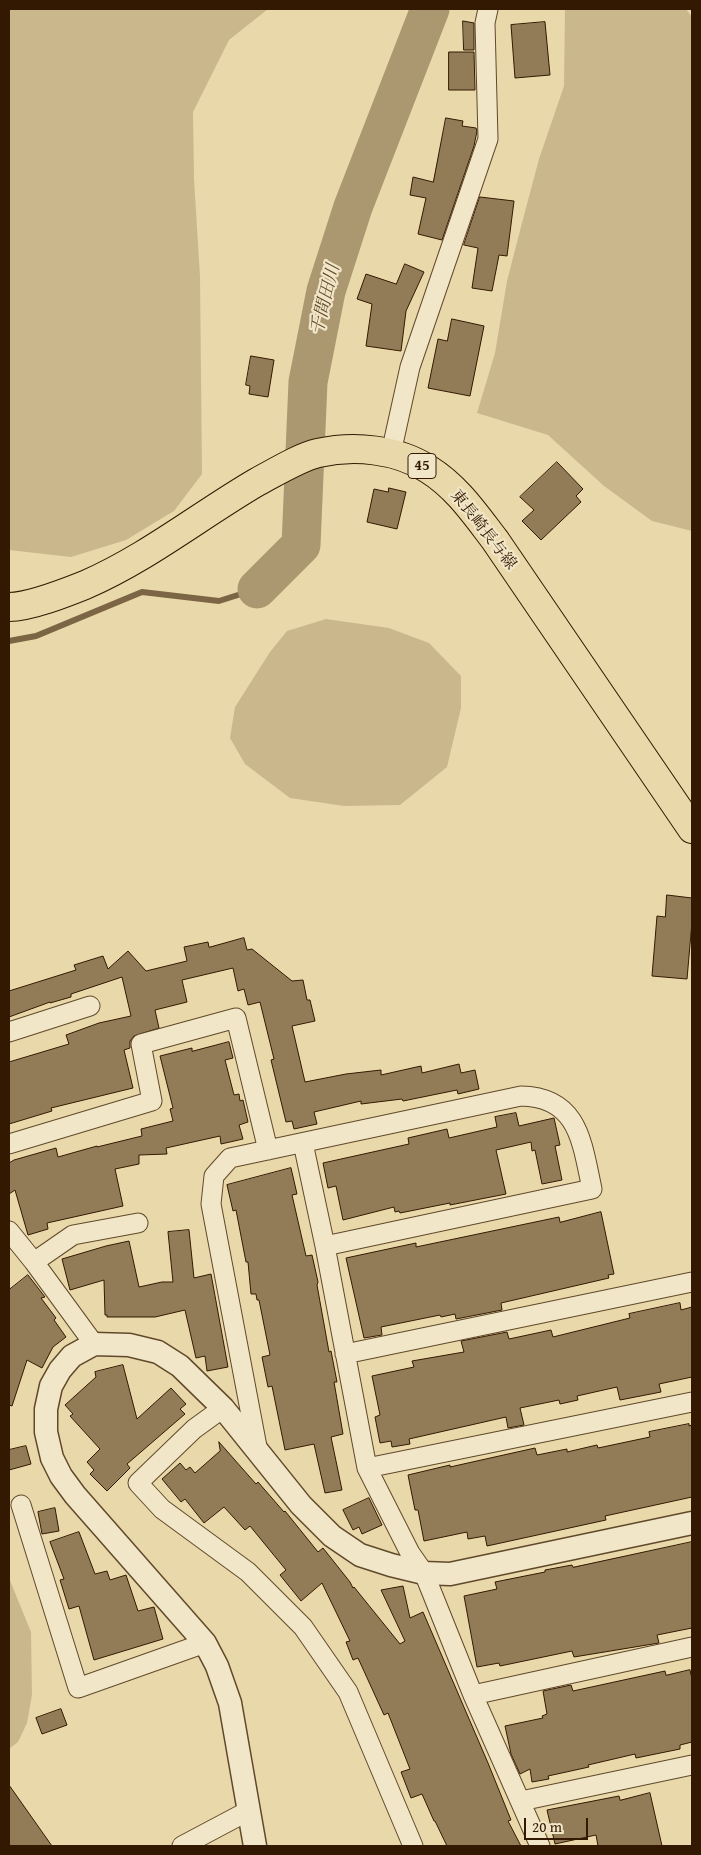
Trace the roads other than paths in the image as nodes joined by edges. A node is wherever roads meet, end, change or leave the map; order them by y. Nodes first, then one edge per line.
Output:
1 (488, 9) edge
2 (391, 453) junction
3 (9, 607) edge
4 (692, 829) edge
5 (90, 1006) dead end
6 (9, 1032) edge
7 (303, 1143) junction
8 (9, 1144) edge
9 (268, 1150) junction
10 (138, 1223) dead end
11 (9, 1231) edge
12 (325, 1246) junction
13 (34, 1262) junction
14 (692, 1282) edge
15 (94, 1344) junction
16 (345, 1354) junction
17 (692, 1402) edge
18 (224, 1408) junction
19 (258, 1452) junction
20 (367, 1468) junction
21 (21, 1505) dead end
22 (692, 1523) edge
23 (424, 1573) junction
24 (204, 1643) junction
25 (692, 1647) edge
26 (473, 1695) junction
27 (692, 1765) edge
28 (521, 1800) junction
29 (248, 1811) junction
30 (182, 1846) edge
31 (255, 1846) edge
32 (413, 1846) edge
33 (540, 1846) edge

1 - 2 street
2 - 3 main road, 東長崎長与線 / 45
2 - 4 main road, 東長崎長与線 / 45
5 - 6 street
7 - 9 street
7 - 12 street
7 - 12 street
8 - 9 street
9 - 19 street
10 - 13 street
11 - 13 street
12 - 16 street
13 - 15 street
14 - 16 street
15 - 18 street
15 - 24 street
16 - 20 street
17 - 20 street
18 - 19 street
18 - 32 street
19 - 23 street
20 - 23 street
21 - 24 street
22 - 23 street
23 - 26 street
24 - 29 street
25 - 26 street
26 - 28 street
27 - 28 street
28 - 33 street
29 - 30 street
29 - 31 street

